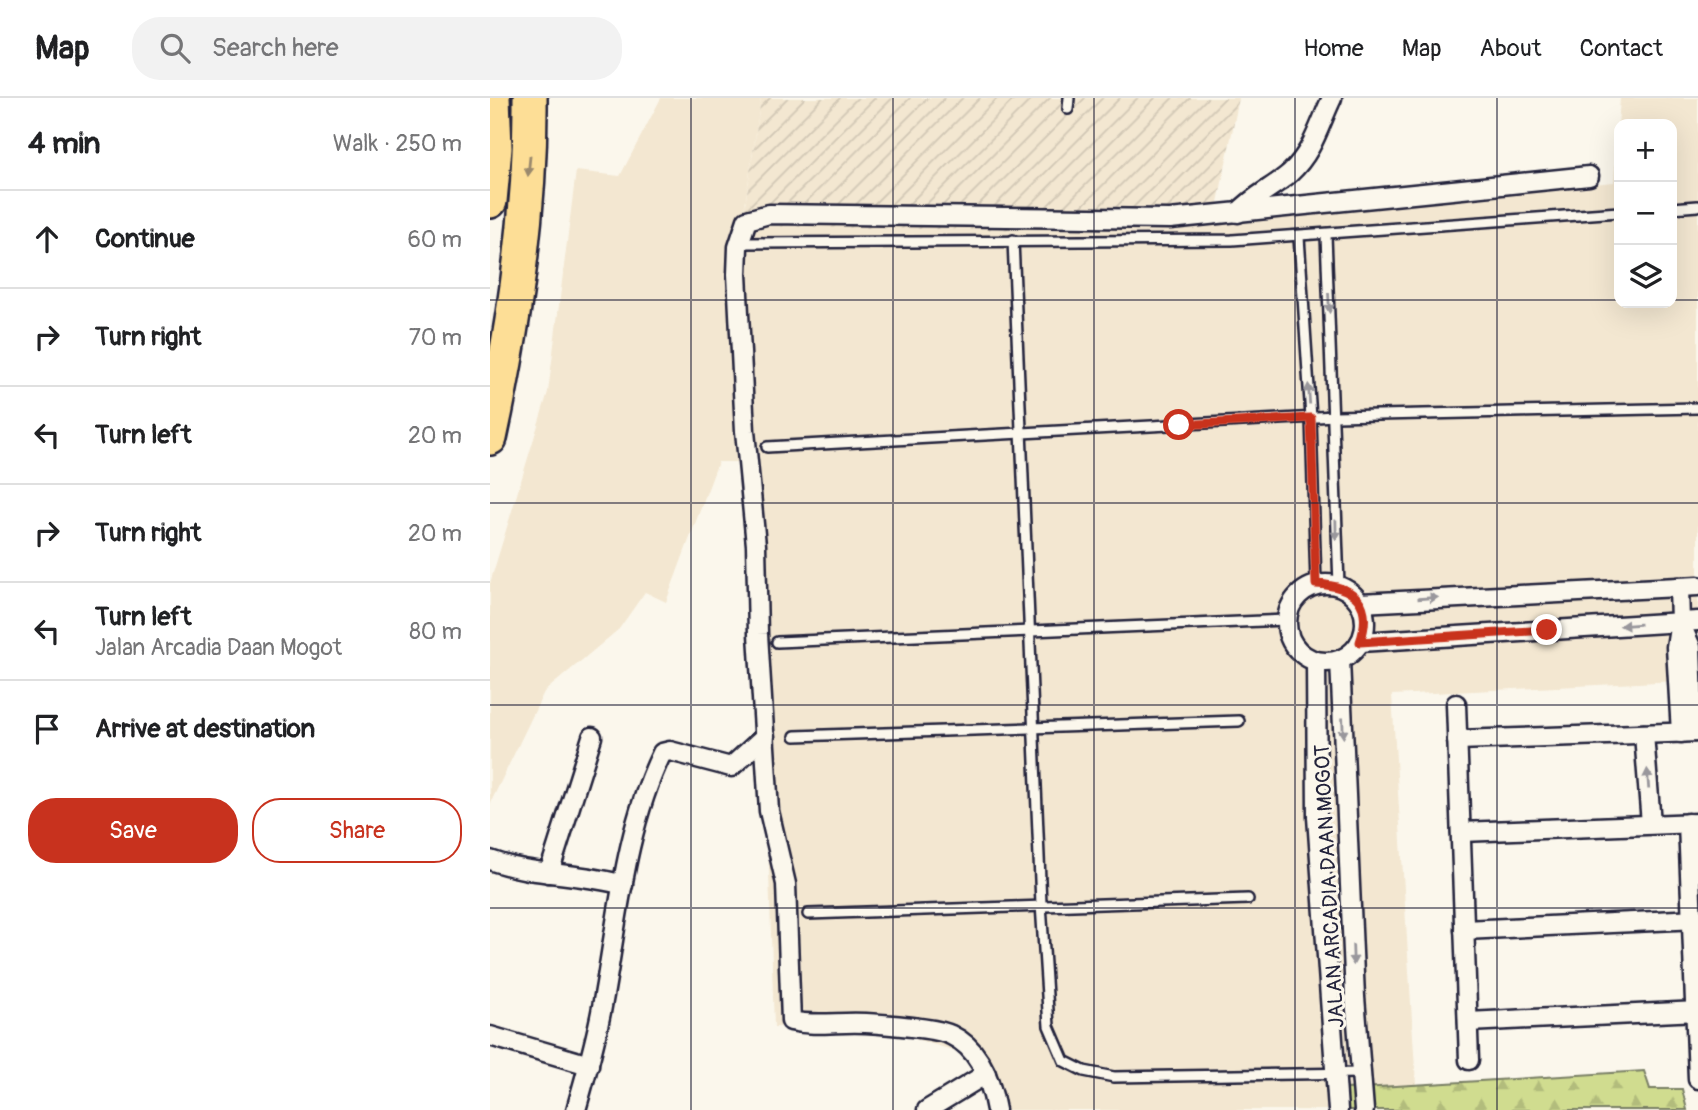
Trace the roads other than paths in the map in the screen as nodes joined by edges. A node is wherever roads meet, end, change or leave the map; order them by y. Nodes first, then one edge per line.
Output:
1 (493, 98) edge
2 (530, 98) edge
3 (1069, 98) edge
4 (1332, 98) edge
5 (1068, 108) dead end
6 (1589, 176) dead end
7 (490, 201) edge
8 (1698, 206) edge
9 (1677, 208) edge
10 (1238, 212) junction
11 (1614, 212) edge
12 (1326, 235) junction
13 (1299, 237) junction
14 (1013, 240) junction
15 (747, 243) dead end
16 (1698, 408) edge
17 (1335, 416) junction
18 (1311, 418) junction
19 (1020, 435) junction
20 (490, 438) edge
21 (767, 447) dead end
22 (1316, 584) junction
23 (1339, 585) junction
24 (1698, 586) edge
25 (1679, 587) junction
26 (1360, 603) junction
27 (1286, 621) junction
28 (1689, 621) edge
29 (1028, 632) junction
30 (777, 642) dead end
31 (1360, 642) junction
32 (1340, 660) junction
33 (1316, 661) junction
34 (1456, 704) dead end
35 (1239, 721) dead end
36 (1032, 728) junction
37 (1691, 732) edge
38 (1644, 734) junction
39 (765, 736) junction
40 (795, 736) dead end
41 (593, 737) dead end
42 (1457, 740) junction
43 (1693, 823) edge
44 (1651, 824) junction
45 (1461, 832) junction
46 (490, 860) edge
47 (549, 873) junction
48 (623, 885) junction
49 (1248, 899) dead end
50 (1041, 904) junction
51 (808, 915) dead end
52 (1696, 919) edge
53 (1464, 930) junction
54 (1697, 1011) edge
55 (1468, 1022) junction
56 (490, 1036) edge
57 (1469, 1060) dead end
58 (589, 1065) junction
59 (1336, 1073) junction
60 (1363, 1073) junction
61 (986, 1074) junction
62 (1698, 1079) edge
63 (576, 1110) edge
64 (927, 1110) edge
65 (996, 1110) edge
66 (1338, 1110) edge
67 (1364, 1110) edge

1 - 7 highway
2 -> 20 highway
3 - 5 lane
4 - 10 street
6 - 10 street
8 - 9 lane
10 - 39 street
11 - 12 lane
12 - 13 lane
12 -> 17 lane
13 - 14 lane
18 -> 13 lane
14 - 15 lane
14 - 19 lane
16 - 17 lane
17 - 18 lane
17 -> 23 lane
18 - 19 lane
18 - 22 lane
19 - 21 lane
19 - 29 lane
22 - 23 street
22 - 27 street
23 - 26 street
24 - 25 street
26 -> 25 street
25 - 28 street
26 - 31 street
27 - 29 lane
27 - 33 street
28 -> 31 street
28 - 37 street
29 - 30 lane
29 - 36 lane
31 - 32 street
32 - 33 street
32 -> 60 street, JALAN ARCADIA DAAN MOGOT
33 - 59 street, JALAN ARCADIA DAAN MOGOT
34 - 42 street
35 - 36 lane
36 - 40 lane
36 - 50 lane
37 - 38 street
38 - 42 street
44 -> 38 street
39 - 48 street
39 - 61 street
41 - 47 street
42 - 45 street
43 - 44 street
43 - 52 street
44 - 45 street
45 - 53 street
46 - 47 street
47 - 48 street
48 - 58 street
49 - 50 lane
50 - 51 lane
50 - 59 lane
52 - 53 street
52 - 54 street
53 - 55 street
54 - 55 street
54 - 62 street
55 - 57 street
56 - 58 street
58 - 63 street
59 - 60 lane
59 - 66 street, JALAN ARCADIA DAAN MOGOT
60 - 67 street, JALAN ARCADIA DAAN MOGOT
61 - 64 street
61 - 65 street

